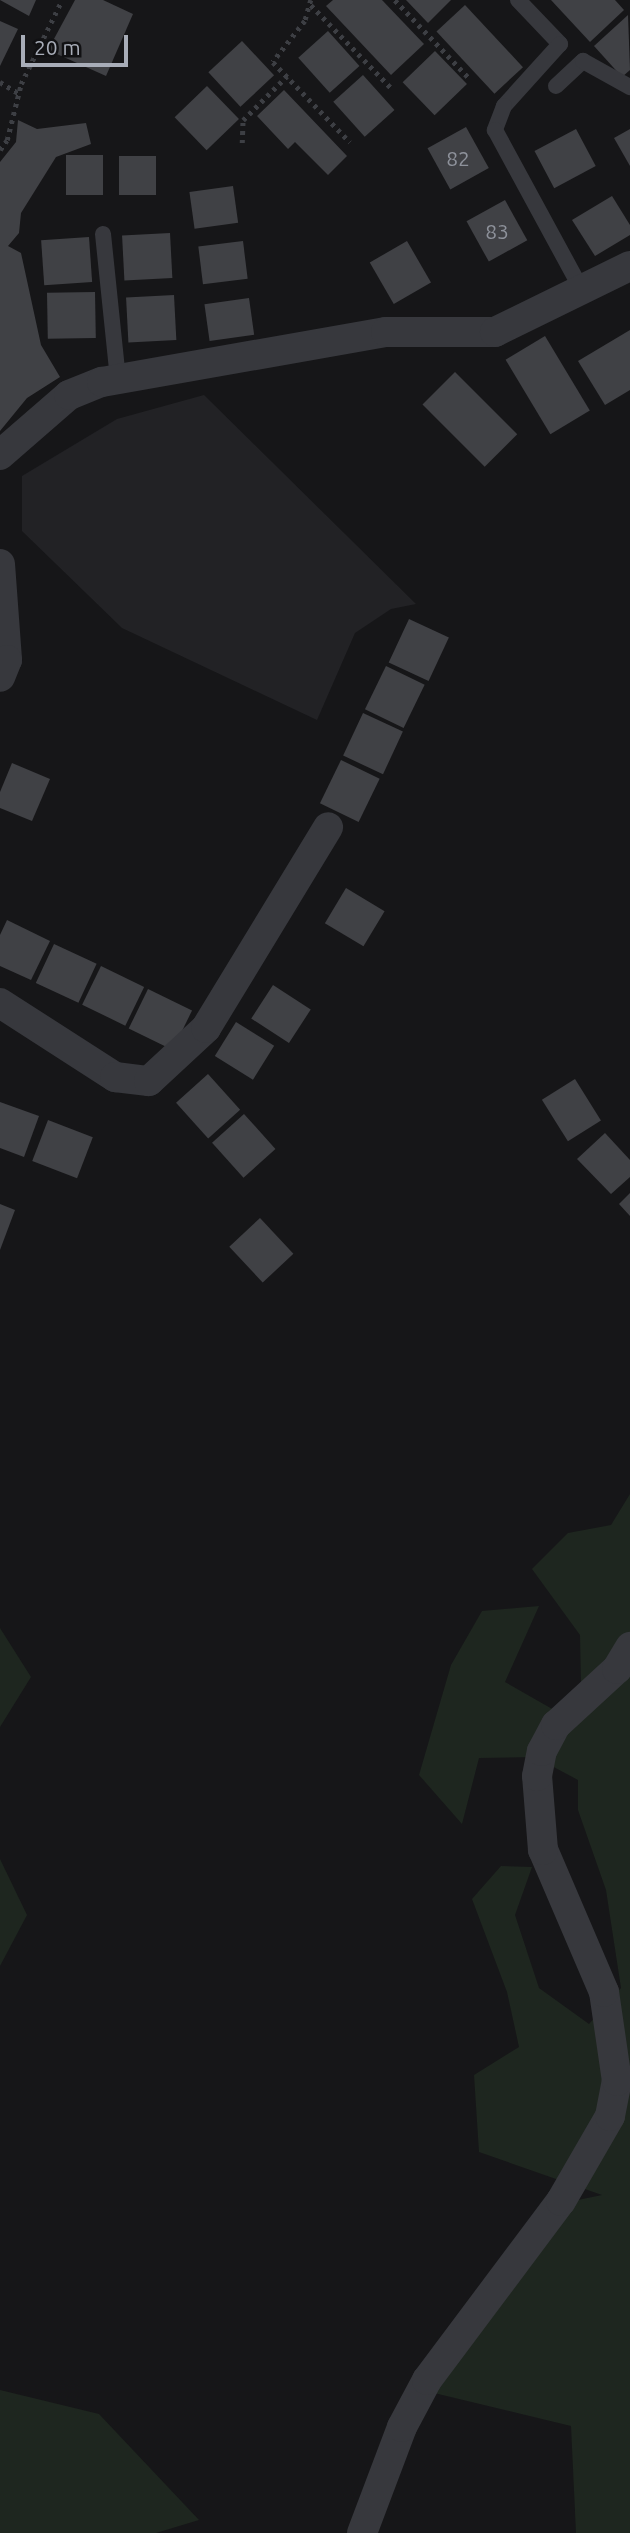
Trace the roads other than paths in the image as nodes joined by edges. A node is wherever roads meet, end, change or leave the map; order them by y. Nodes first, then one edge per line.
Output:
1 (518, 0) edge
2 (556, 86) dead end
3 (630, 87) edge
4 (103, 234) dead end
5 (630, 266) edge
6 (582, 290) junction
7 (118, 379) junction
8 (0, 455) edge
9 (0, 564) edge
10 (0, 677) edge
11 (328, 827) dead end
12 (0, 1003) edge
13 (630, 1647) edge
14 (362, 2533) edge

1 - 6 lane
2 - 3 lane
4 - 7 lane
5 - 6 street
6 - 7 street
7 - 8 street
9 - 10 street
11 - 12 street
13 - 14 street

